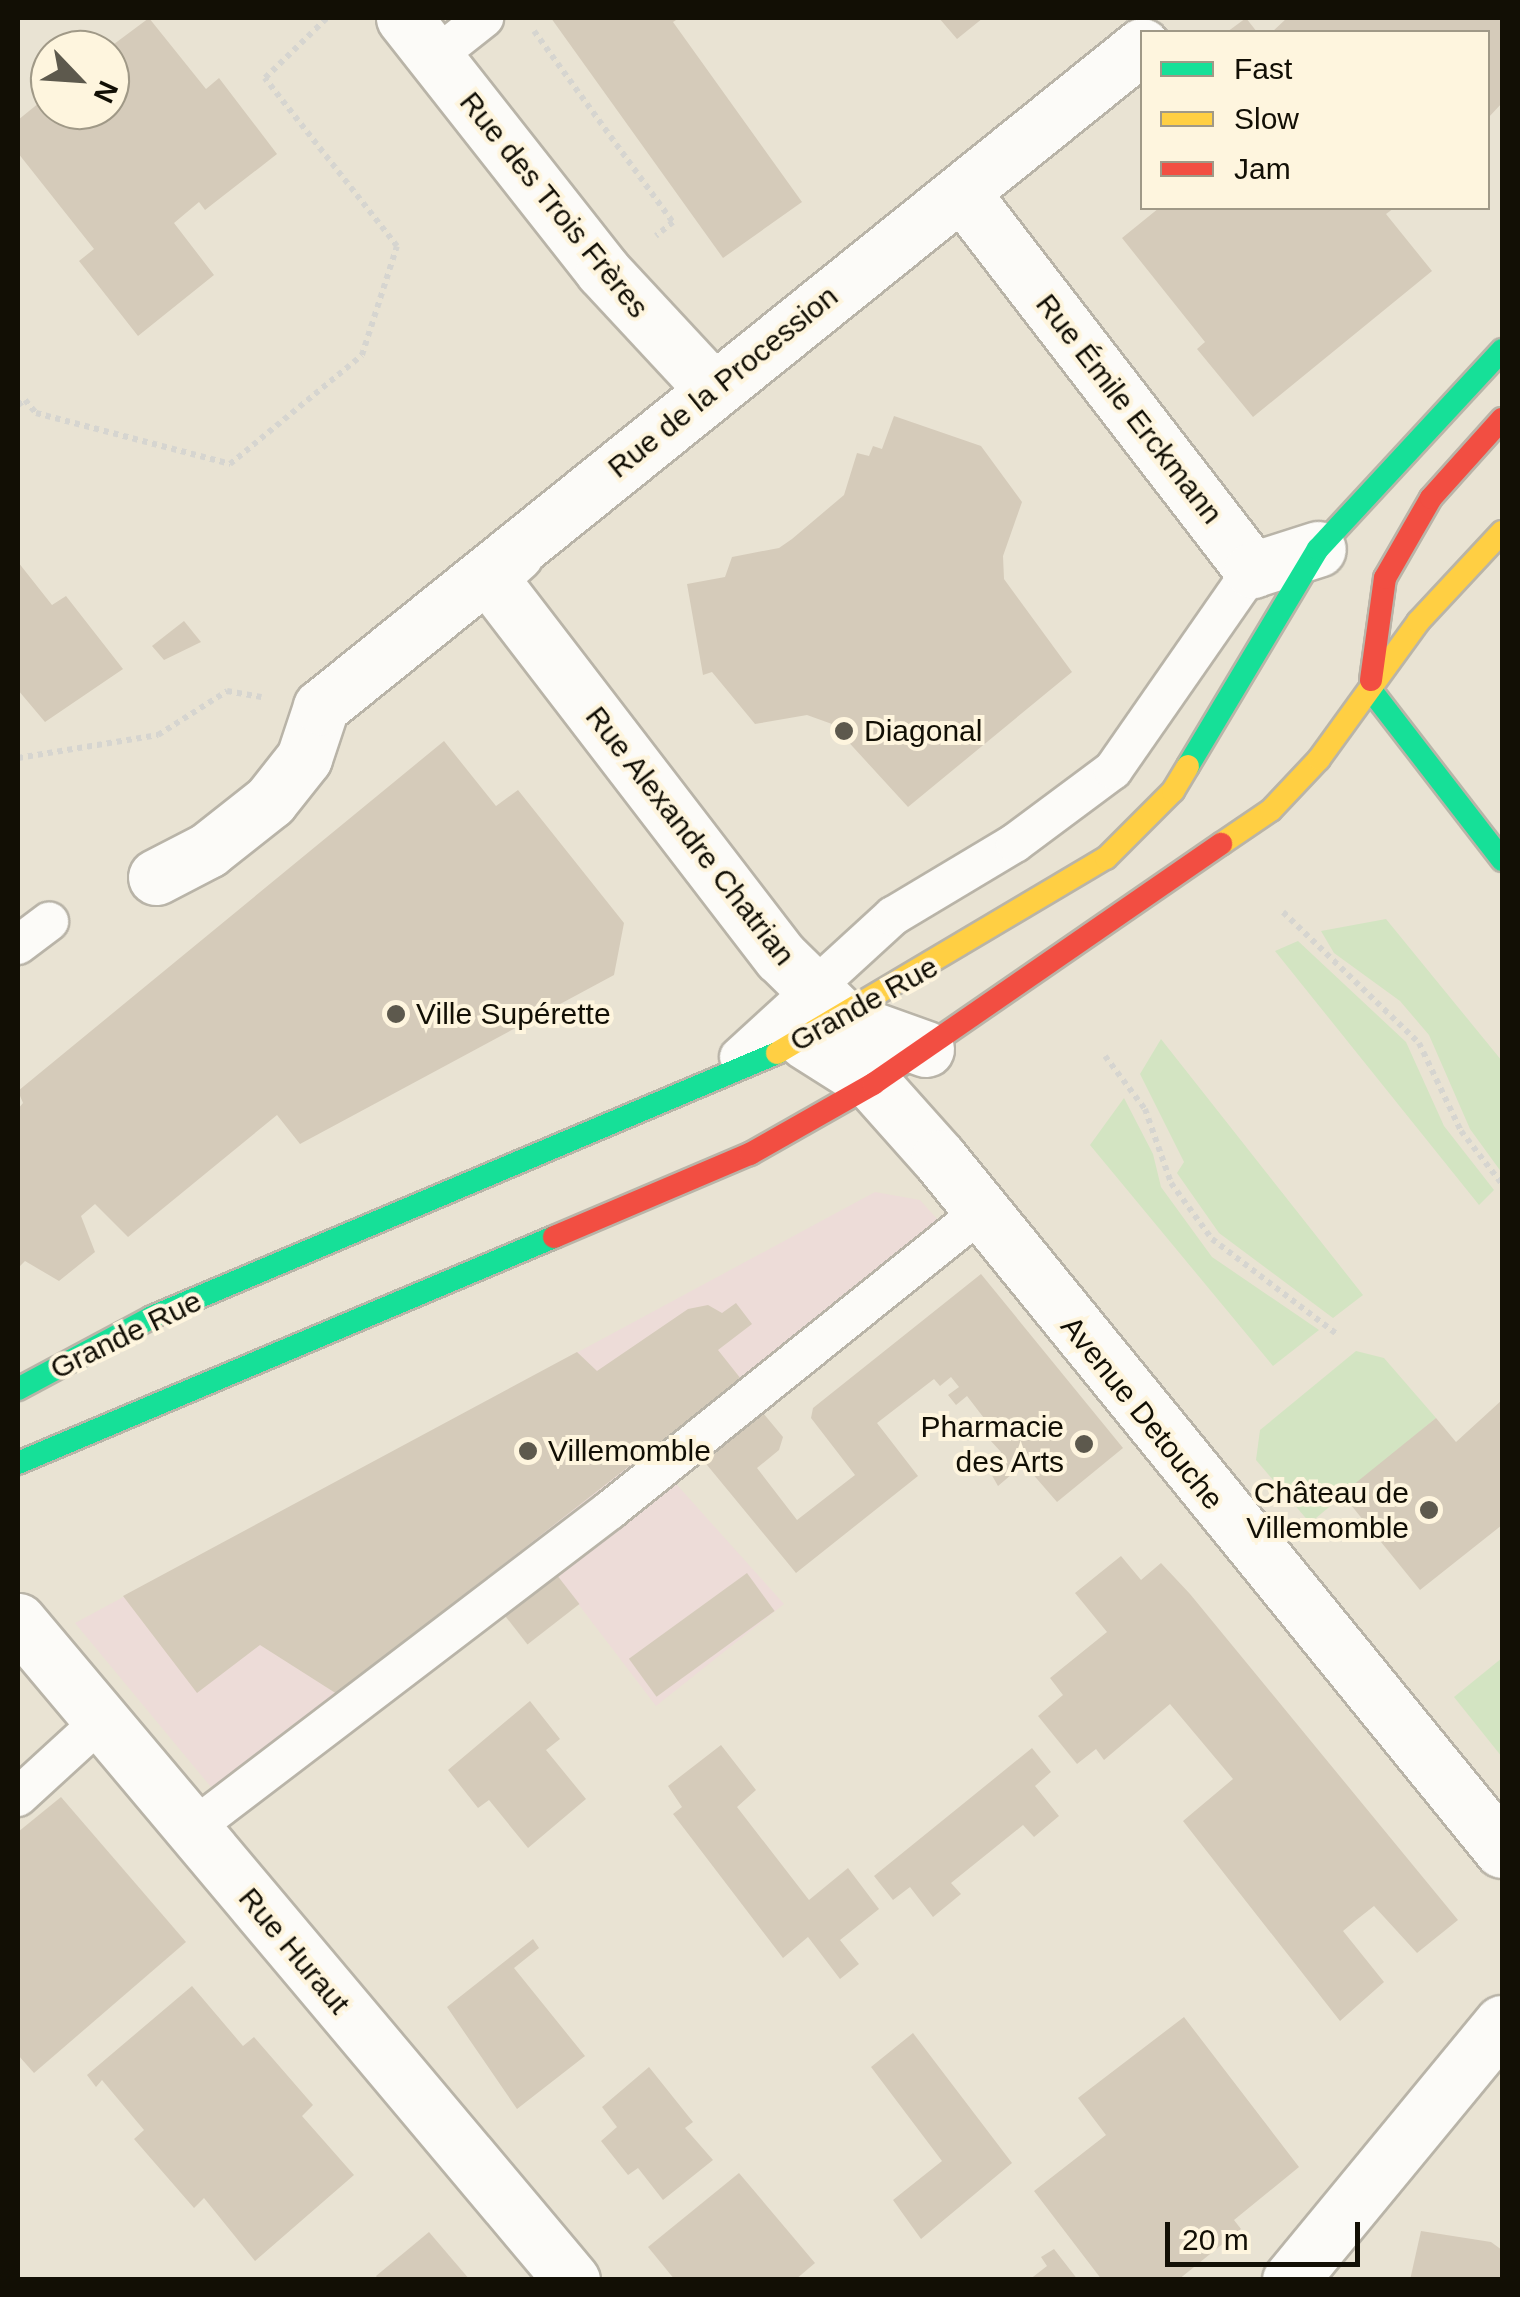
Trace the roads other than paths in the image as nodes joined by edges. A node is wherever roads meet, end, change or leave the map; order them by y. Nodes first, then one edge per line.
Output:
1 (484, 18) edge
2 (420, 38) edge
3 (1140, 48) edge
4 (962, 194) junction
5 (1502, 350) edge
6 (710, 386) junction
7 (1502, 418) edge
8 (1502, 532) edge
9 (1318, 549) junction
10 (1252, 570) junction
11 (489, 576) junction
12 (1370, 689) junction
13 (1502, 860) edge
14 (156, 877) dead end
15 (49, 922) dead end
16 (18, 946) edge
17 (820, 1017) junction
18 (926, 1049) junction
19 (717, 1077) junction
20 (872, 1084) junction
21 (980, 1212) junction
22 (18, 1389) edge
23 (18, 1463) edge
24 (18, 1622) edge
25 (101, 1721) junction
26 (18, 1797) edge
27 (192, 1829) junction
28 (1502, 1850) edge
29 (1502, 2023) edge
30 (572, 2280) edge
31 (1290, 2280) edge

1 - 2 lane
2 - 6 street, Rue des Trois Frères
3 - 4 street, Rue de la Procession
4 - 6 street, Rue de la Procession
4 - 10 street, Rue Émile Erckmann
4 - 11 street, Rue de la Procession
5 - 9 main road, Grande Rue
6 - 11 street, Rue de la Procession
7 - 12 main road
8 - 12 main road
9 - 10 street
9 - 17 main road, Grande Rue
10 - 17 lane
11 - 14 street, Rue de la Procession
11 - 17 street, Rue Alexandre Chatrian
12 - 13 main road
12 - 18 main road
15 - 16 lane
17 - 18 street
17 - 19 lane
17 - 19 main road, Grande Rue
17 - 20 street, Avenue Detouche
18 - 20 main road
19 - 22 main road, Grande Rue
20 - 21 street, Avenue Detouche
20 - 23 main road
21 - 27 lane
21 - 28 street, Avenue Detouche
24 - 25 street, Rue Huraut
25 - 26 lane
25 - 27 street, Rue Huraut
27 - 30 street, Rue Huraut
29 - 31 street

